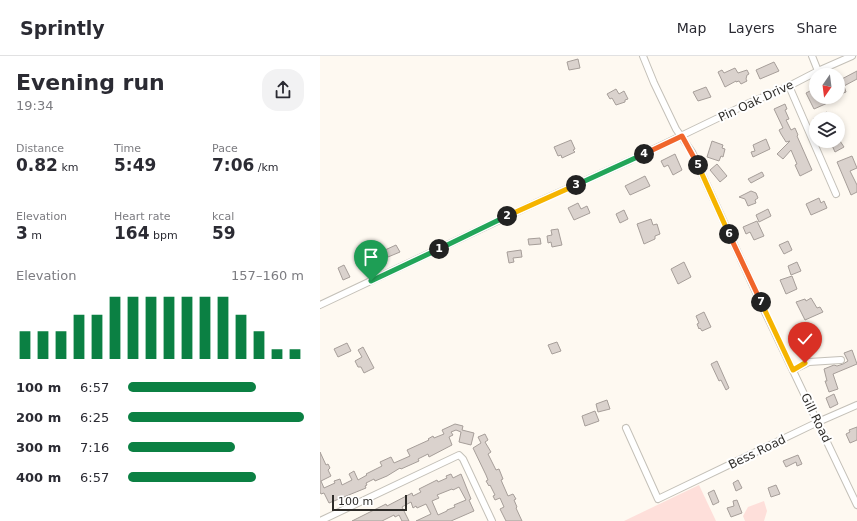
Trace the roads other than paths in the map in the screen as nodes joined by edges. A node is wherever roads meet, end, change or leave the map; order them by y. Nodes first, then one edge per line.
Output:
1 (643, 56) edge
2 (812, 56) edge
3 (852, 56) edge
4 (817, 68) edge
5 (825, 68) edge
6 (809, 76) edge
7 (789, 86) junction
8 (682, 136) junction
9 (836, 194) dead end
10 (320, 305) edge
11 (841, 360) dead end
12 (793, 370) junction
13 (857, 405) edge
14 (818, 422) junction
15 (626, 428) dead end
16 (857, 505) edge
17 (320, 513) edge
18 (321, 520) edge
19 (490, 520) edge

1 - 8 street, Gill Road
2 - 4 street
3 - 5 street, Pin Oak Drive
6 - 7 street, Pin Oak Drive
7 - 8 street, Pin Oak Drive
7 - 9 street
8 - 10 street, Pin Oak Drive
8 - 12 street, Gill Road
11 - 12 street
12 - 14 street, Gill Road
13 - 14 street, Bess Road
14 - 15 street, Bess Road
14 - 16 street, Gill Road
17 - 18 street
18 - 19 street

